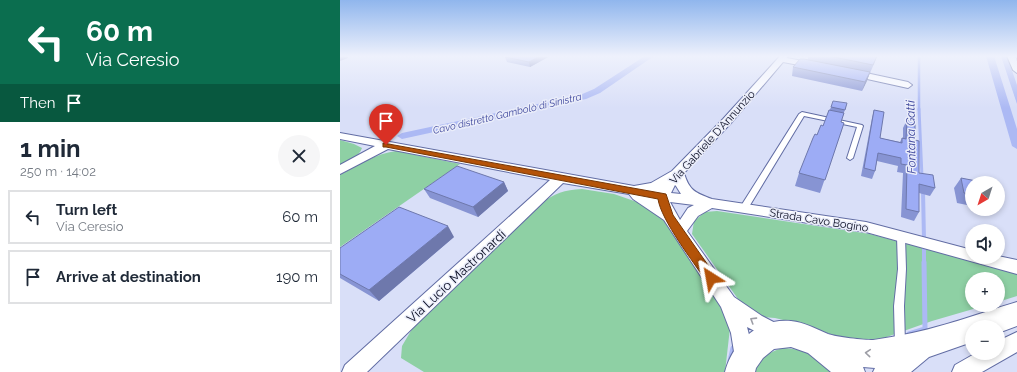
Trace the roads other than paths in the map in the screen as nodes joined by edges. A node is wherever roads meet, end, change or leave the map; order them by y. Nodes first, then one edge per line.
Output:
1 (769, 73) edge
2 (852, 73) edge
3 (908, 85) dead end
4 (340, 136) edge
5 (386, 145) junction
6 (850, 158) dead end
7 (340, 170) edge
8 (678, 173) junction
9 (560, 178) junction
10 (633, 191) junction
11 (663, 196) junction
12 (710, 203) junction
13 (744, 208) junction
14 (669, 216) junction
15 (679, 232) junction
16 (901, 237) junction
17 (965, 254) edge
18 (1005, 264) edge
19 (1017, 267) edge
20 (728, 304) junction
21 (1017, 314) edge
22 (999, 320) edge
23 (965, 332) edge
24 (779, 334) junction
25 (1017, 341) edge
26 (828, 348) junction
27 (1005, 348) edge
28 (903, 356) edge
29 (983, 360) edge
30 (742, 365) edge
31 (352, 372) edge
32 (850, 372) edge
33 (962, 372) edge

1 - 8 street, Via Gabriele D'Annunzio
2 - 3 street
4 - 5 street, Strada Cavo Bogino
5 - 7 street
5 - 9 street, Strada Cavo Bogino
6 - 13 lane
8 - 10 street
8 - 11 street, Via Gabriele D'Annunzio
8 - 12 street
9 - 10 street, Strada Cavo Bogino
9 - 31 street, Via Lucio Mastronardi
10 - 11 street, Strada Cavo Bogino
10 - 14 street
11 - 12 street, Strada Cavo Bogino
11 - 14 street, Via Gabriele D'Annunzio
12 - 13 street, Strada Cavo Bogino
12 - 15 street
13 - 16 street, Strada Cavo Bogino
14 - 15 street, Via Gabriele D'Annunzio
15 - 20 street, Via Gabriele D'Annunzio
16 - 17 street, Strada Cavo Bogino
16 - 28 lane
18 - 19 street
24 -> 20 street, Via Gabriele D'Annunzio
20 - 30 street, Via Gabriele D'Annunzio
21 - 22 main road
23 - 28 main road
24 - 26 main road
24 - 30 main road
25 - 27 street
28 -> 26 main road
26 - 32 main road
29 - 33 street

